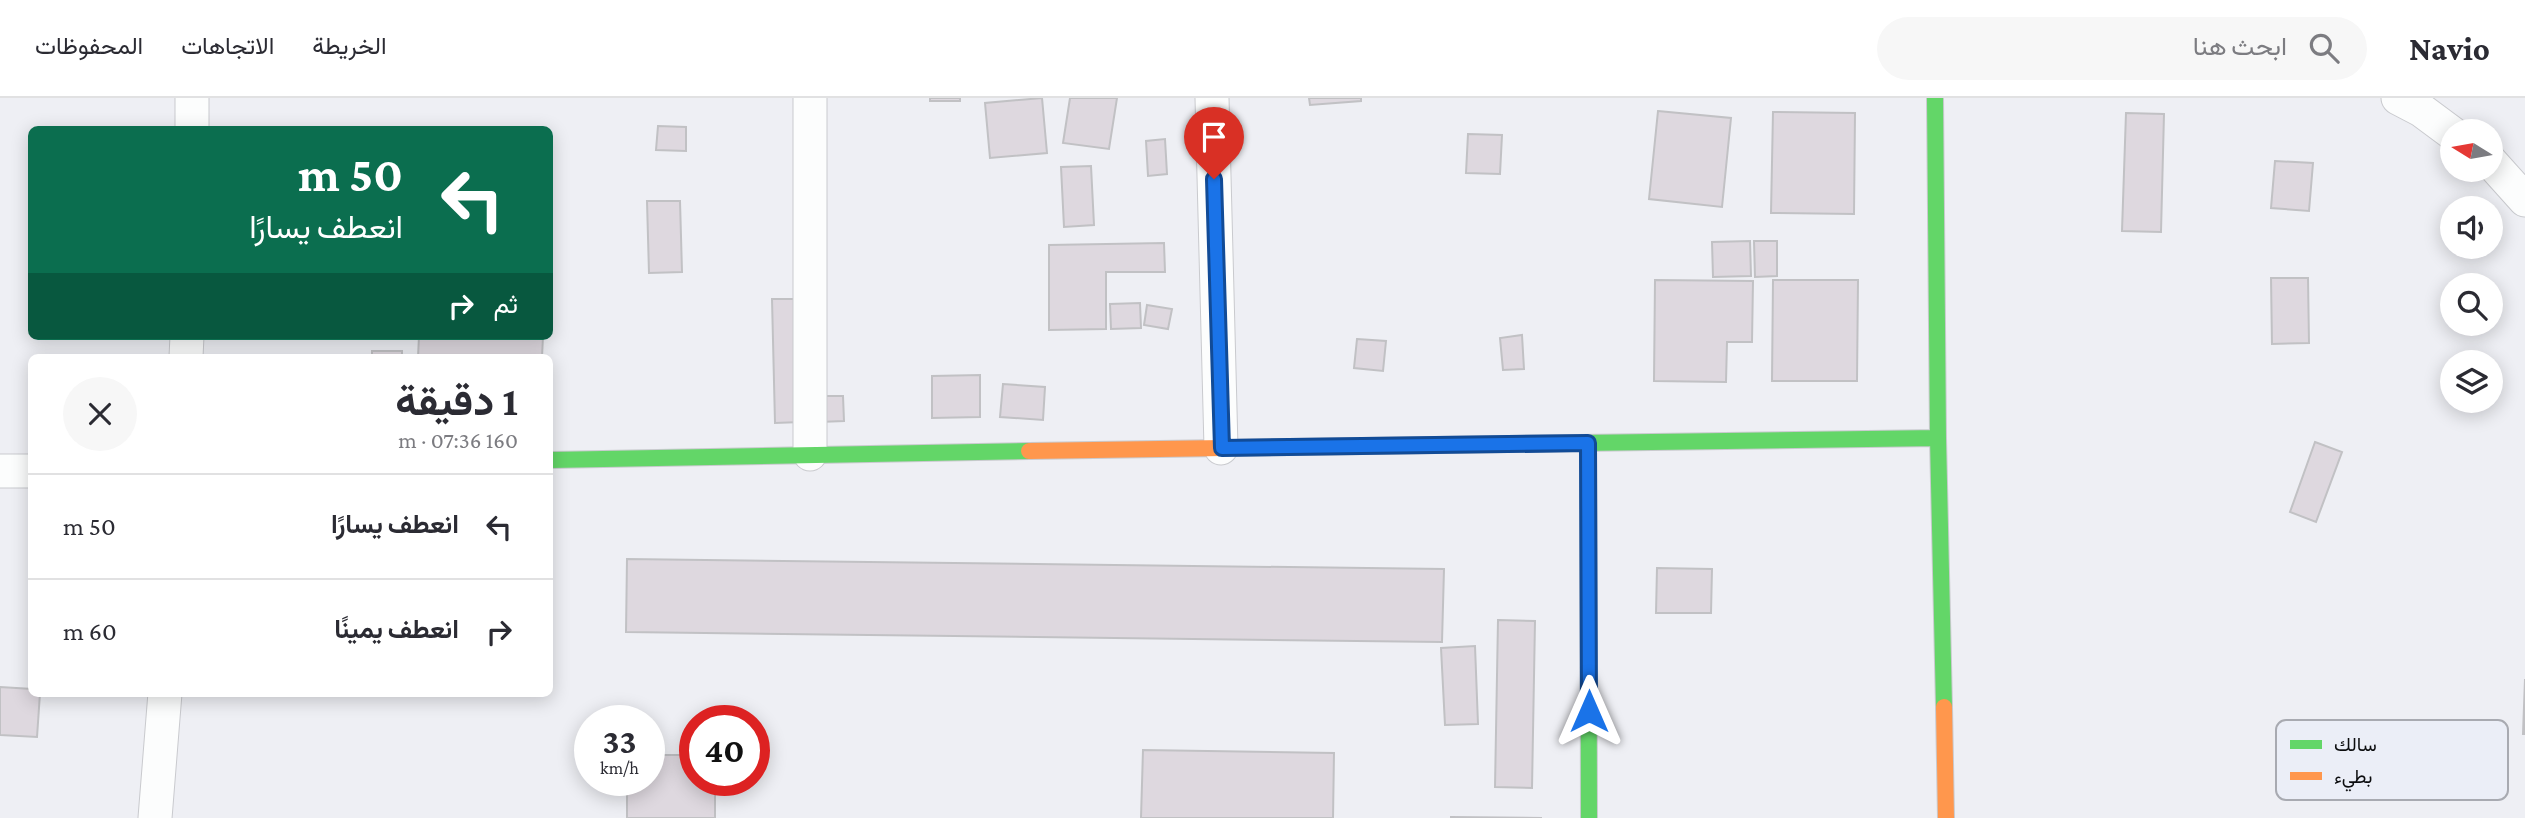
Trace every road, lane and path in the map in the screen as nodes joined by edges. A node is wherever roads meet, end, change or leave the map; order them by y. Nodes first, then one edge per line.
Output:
1 (192, 98) edge
2 (810, 98) edge
3 (1212, 98) edge
4 (1935, 98) edge
5 (2398, 98) edge
6 (2440, 124) edge
7 (192, 126) edge
8 (2503, 175) edge
9 (2525, 200) edge
10 (1938, 438) junction
11 (1588, 443) junction
12 (1222, 448) junction
13 (810, 454) junction
14 (553, 460) edge
15 (0, 471) edge
16 (28, 471) edge
17 (164, 697) edge
18 (155, 818) edge
19 (1589, 818) edge
20 (1947, 818) edge

1 - 7 street
2 - 13 street
3 - 12 street
4 - 10 street
5 - 6 street
8 - 9 street
10 - 11 street
10 - 20 street
11 - 12 street
11 - 19 street
12 - 13 street
13 - 14 street
15 - 16 street
17 - 18 street

